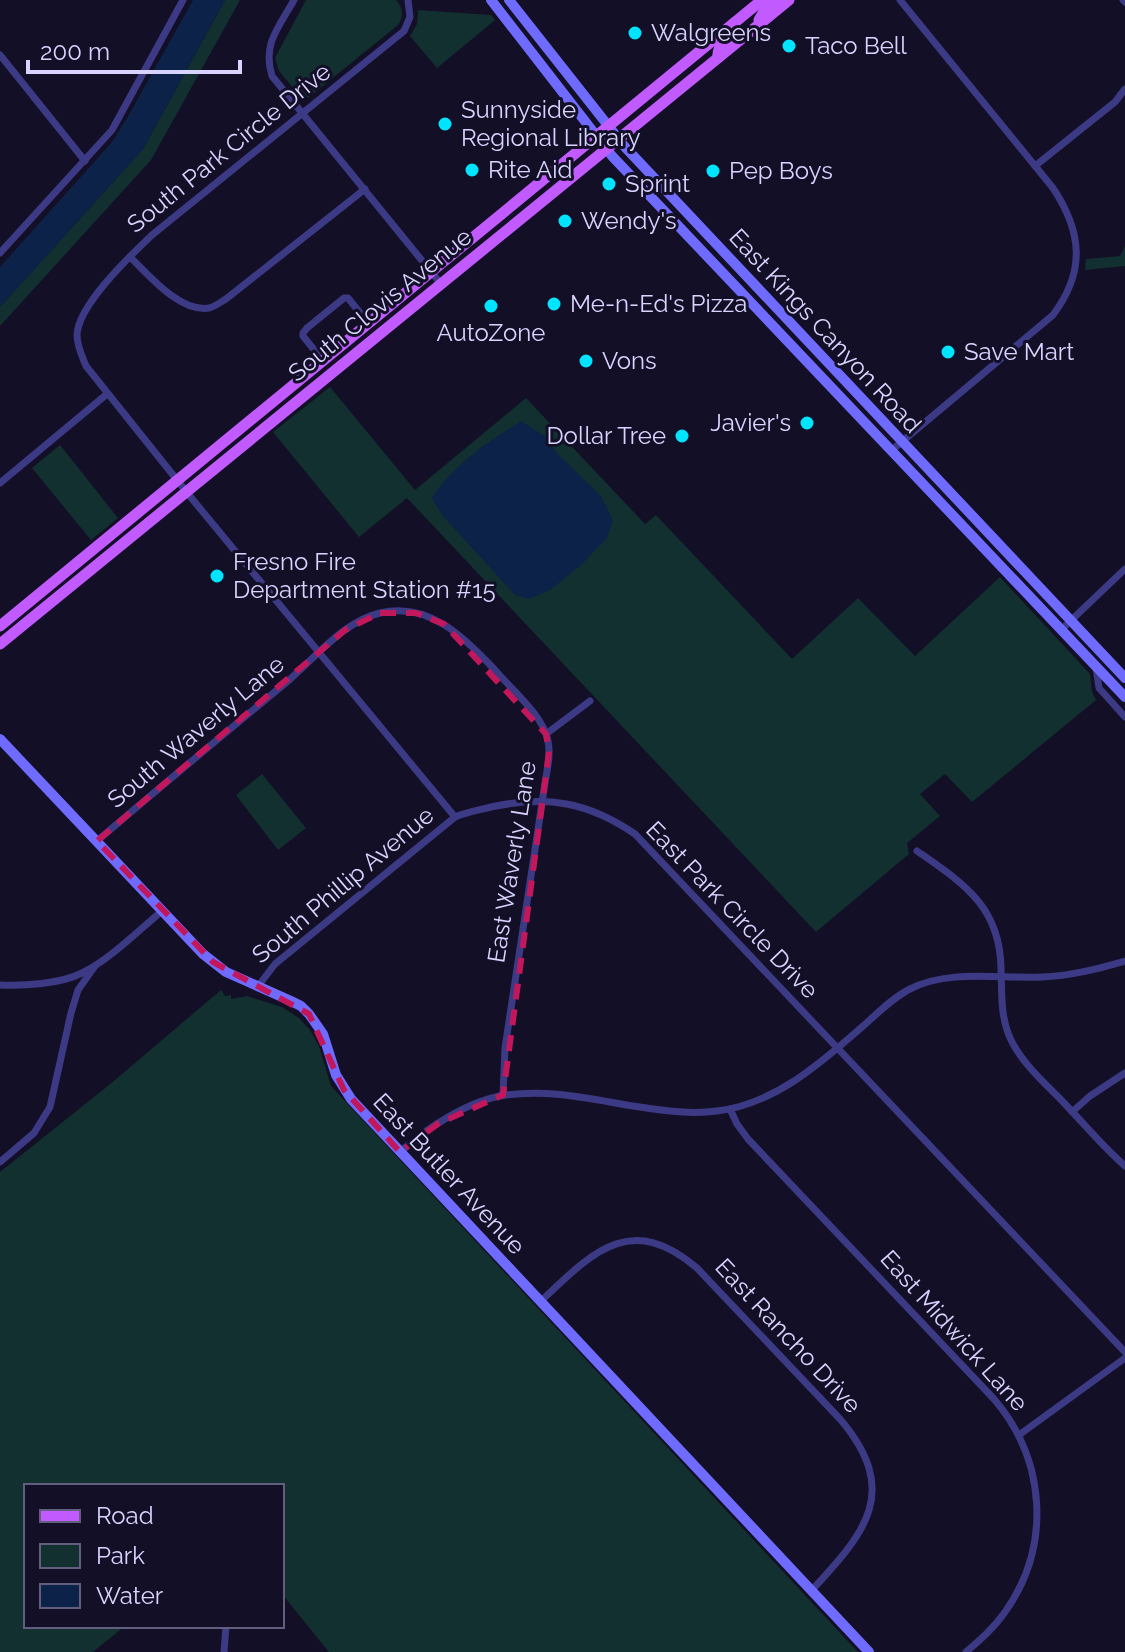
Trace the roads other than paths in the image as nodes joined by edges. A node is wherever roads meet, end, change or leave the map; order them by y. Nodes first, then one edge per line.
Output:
1 (183, 0) edge
2 (294, 0) edge
3 (408, 0) edge
4 (491, 0) edge
5 (509, 0) edge
6 (762, 0) edge
7 (776, 0) edge
8 (789, 0) edge
9 (900, 0) edge
10 (734, 23) junction
11 (756, 28) junction
12 (0, 55) edge
13 (718, 58) junction
14 (1125, 89) edge
15 (302, 113) junction
16 (608, 126) junction
17 (596, 136) junction
18 (619, 139) junction
19 (606, 149) junction
20 (85, 161) junction
21 (1035, 166) junction
22 (365, 189) junction
23 (0, 253) edge
24 (130, 257) junction
25 (432, 273) junction
26 (441, 284) junction
27 (738, 288) junction
28 (369, 324) junction
29 (804, 339) junction
30 (323, 361) junction
31 (107, 394) junction
32 (901, 442) junction
33 (892, 450) junction
34 (178, 481) junction
35 (0, 483) edge
36 (186, 492) junction
37 (1125, 569) edge
38 (1071, 621) junction
39 (0, 626) edge
40 (1062, 629) junction
41 (0, 644) edge
42 (319, 652) junction
43 (1096, 667) junction
44 (1125, 678) edge
45 (1125, 697) edge
46 (590, 701) dead end
47 (1125, 717) edge
48 (546, 734) junction
49 (0, 739) edge
50 (541, 801) junction
51 (455, 817) junction
52 (97, 841) junction
53 (917, 851) dead end
54 (162, 911) junction
55 (1125, 961) edge
56 (95, 966) junction
57 (1002, 977) junction
58 (0, 985) edge
59 (259, 985) junction
60 (837, 1049) junction
61 (1125, 1073) edge
62 (503, 1095) junction
63 (730, 1109) junction
64 (1072, 1112) junction
65 (400, 1152) junction
66 (0, 1162) edge
67 (1125, 1166) edge
68 (541, 1301) junction
69 (1125, 1352) edge
70 (1125, 1358) edge
71 (1019, 1435) junction
72 (812, 1590) junction
73 (226, 1628) edge
74 (224, 1652) edge
75 (869, 1652) edge
76 (966, 1652) edge

1 - 20 street
2 - 15 street, South Park Circle Drive
3 - 15 street, South Park Circle Drive
4 - 17 main road, East Kings Canyon Road
5 - 16 main road, East Kings Canyon Road
6 - 10 main road, South Clovis Avenue
7 - 11 main road
8 - 11 main road, South Clovis Avenue
9 - 21 street
10 - 13 main road
10 - 16 main road, South Clovis Avenue
11 - 13 main road, South Clovis Avenue
12 - 20 street
13 - 18 main road, South Clovis Avenue
14 - 21 street
15 - 22 street
15 - 24 street, South Park Circle Drive
16 - 17 main road, South Clovis Avenue
16 - 18 main road, East Kings Canyon Road
17 - 19 main road, East Kings Canyon Road
17 - 25 main road, South Clovis Avenue
18 - 19 main road, South Clovis Avenue
18 - 29 main road, East Kings Canyon Road
19 - 26 main road, South Clovis Avenue
19 - 27 main road, East Kings Canyon Road
20 - 23 street
21 - 32 street
22 - 24 street
22 - 25 street
24 - 31 street, South Park Circle Drive
25 - 26 street
25 - 28 main road, South Clovis Avenue
26 - 36 main road, South Clovis Avenue
27 - 29 main road
27 - 33 main road, East Kings Canyon Road
28 - 30 main road, South Clovis Avenue
28 - 30 street
29 - 32 main road, East Kings Canyon Road
30 - 34 main road, South Clovis Avenue
31 - 34 street
31 - 35 street
32 - 33 street
32 - 38 main road, East Kings Canyon Road
33 - 40 main road, East Kings Canyon Road
34 - 36 street
34 - 39 main road, South Clovis Avenue
36 - 41 main road, South Clovis Avenue
36 - 42 street
37 - 38 street
38 - 40 street
38 - 44 main road, East Kings Canyon Road
40 - 43 main road, East Kings Canyon Road
42 - 48 street, East Waverly Lane
42 - 51 street
42 - 52 street, South Waverly Lane
43 - 45 main road, East Kings Canyon Road
43 - 47 street, East Kings Canyon Road
46 - 48 street
48 - 50 street, East Waverly Lane
49 - 52 main road, East Butler Avenue
50 - 51 street, East Park Circle Drive
50 - 60 street, East Park Circle Drive
50 - 62 street, East Waverly Lane
51 - 59 street, South Phillip Avenue
52 - 54 main road, East Butler Avenue
53 - 57 street
54 - 56 street
54 - 59 main road, East Butler Avenue
55 - 57 street
56 - 58 street
56 - 66 street
57 - 60 street
57 - 64 street
59 - 65 main road, East Butler Avenue
60 - 63 street
60 - 69 street, East Park Circle Drive
61 - 64 street
62 - 63 street
62 - 65 street
63 - 71 street, East Midwick Lane
64 - 67 street
65 - 68 main road, East Butler Avenue
68 - 72 main road, East Butler Avenue
68 - 72 street, East Rancho Drive
70 - 71 street
71 - 76 street, East Midwick Lane
72 - 75 main road, East Butler Avenue
73 - 74 street

